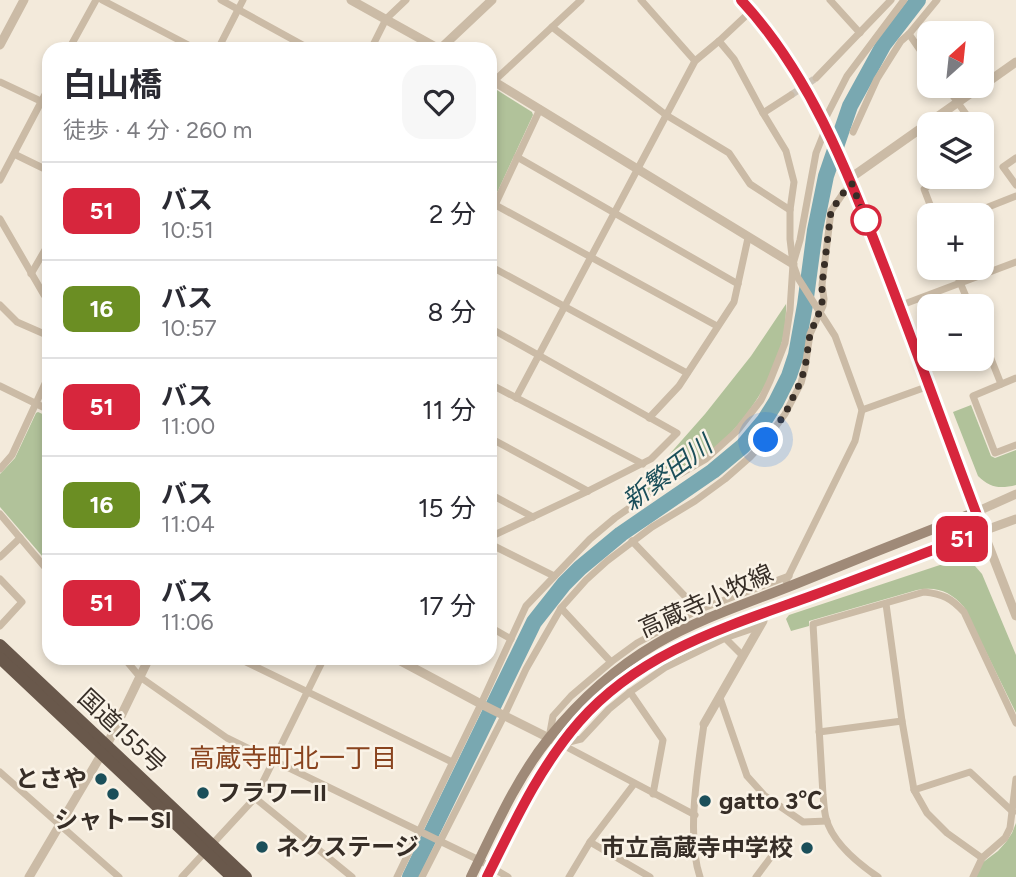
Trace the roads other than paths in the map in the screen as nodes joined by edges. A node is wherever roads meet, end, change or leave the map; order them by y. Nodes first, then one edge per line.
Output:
1 (24, 0) edge
2 (96, 0) edge
3 (102, 0) edge
4 (221, 0) edge
5 (243, 0) edge
6 (351, 0) edge
7 (406, 0) edge
8 (492, 0) edge
9 (581, 0) edge
10 (641, 0) edge
11 (741, 0) edge
12 (830, 0) edge
13 (891, 0) edge
14 (904, 0) edge
15 (937, 0) edge
16 (238, 9) junction
17 (751, 11) junction
18 (386, 19) junction
19 (552, 27) junction
20 (860, 33) junction
21 (909, 34) junction
22 (719, 41) junction
23 (74, 42) edge
24 (182, 42) edge
25 (222, 42) edge
26 (297, 42) edge
27 (374, 42) edge
28 (427, 42) edge
29 (447, 42) edge
30 (0, 45) edge
31 (917, 46) edge
32 (695, 61) junction
33 (1016, 61) edge
34 (497, 77) edge
35 (994, 77) edge
36 (816, 78) tunnel mouth
37 (0, 82) edge
38 (497, 86) edge
39 (791, 96) tunnel mouth
40 (954, 98) edge
41 (964, 98) edge
42 (42, 103) edge
43 (957, 103) junction
44 (42, 109) edge
45 (540, 110) junction
46 (964, 112) edge
47 (763, 113) junction
48 (666, 115) junction
49 (824, 126) junction
50 (853, 132) dead end
51 (14, 154) junction
52 (517, 157) junction
53 (1016, 158) edge
54 (42, 168) edge
55 (637, 169) junction
56 (0, 180) edge
57 (851, 182) junction
58 (1016, 185) edge
59 (497, 194) edge
60 (1016, 196) edge
61 (994, 205) edge
62 (497, 206) edge
63 (790, 210) junction
64 (614, 213) junction
65 (0, 219) edge
66 (748, 238) junction
67 (42, 256) edge
68 (591, 257) junction
69 (1016, 262) edge
70 (793, 264) junction
71 (497, 270) edge
72 (32, 274) junction
73 (959, 280) edge
74 (738, 284) junction
75 (961, 284) junction
76 (42, 292) edge
77 (965, 294) edge
78 (0, 305) edge
79 (899, 306) junction
80 (565, 307) junction
81 (817, 310) junction
82 (717, 326) junction
83 (497, 332) edge
84 (42, 333) edge
85 (539, 356) junction
86 (994, 366) edge
87 (687, 373) junction
88 (1016, 378) edge
89 (1001, 384) junction
90 (0, 386) edge
91 (929, 386) junction
92 (497, 388) edge
93 (42, 390) edge
94 (516, 398) junction
95 (35, 404) junction
96 (42, 407) edge
97 (862, 411) junction
98 (649, 418) junction
99 (497, 443) edge
100 (1016, 445) edge
101 (643, 464) junction
102 (0, 468) edge
103 (588, 491) junction
104 (1016, 494) edge
105 (497, 498) edge
106 (976, 512) junction
107 (0, 514) edge
108 (533, 517) junction
109 (1016, 519) edge
110 (983, 531) junction
111 (497, 534) edge
112 (20, 538) junction
113 (632, 541) junction
114 (497, 548) edge
115 (0, 557) edge
116 (42, 564) edge
117 (554, 576) junction
118 (0, 579) edge
119 (886, 604) junction
120 (561, 608) junction
121 (700, 612) junction
122 (1016, 616) edge
123 (761, 623) joint
124 (0, 626) edge
125 (497, 631) edge
126 (723, 636) junction
127 (511, 639) junction
128 (0, 645) edge
129 (743, 656) junction
130 (0, 658) edge
131 (611, 662) junction
132 (130, 665) edge
133 (146, 665) edge
134 (252, 665) edge
135 (320, 665) edge
136 (407, 665) edge
137 (140, 677) junction
138 (307, 692) junction
139 (629, 692) junction
140 (720, 698) junction
141 (481, 704) junction
142 (504, 716) junction
143 (902, 721) junction
144 (1016, 723) edge
145 (704, 724) joint
146 (819, 732) junction
147 (549, 738) junction
148 (561, 744) junction
149 (104, 749) junction
150 (274, 760) junction
151 (452, 762) junction
152 (0, 772) edge
153 (1016, 779) edge
154 (634, 784) junction
155 (914, 790) junction
156 (653, 794) junction
157 (256, 799) junction
158 (1013, 812) junction
159 (695, 815) junction
160 (827, 821) junction
161 (60, 824) junction
162 (419, 830) junction
163 (439, 840) junction
164 (590, 842) junction
165 (208, 848) junction
166 (771, 857) dead end
167 (982, 858) junction
168 (479, 860) junction
169 (490, 872) edge
170 (29, 877) edge
171 (119, 877) edge
172 (182, 877) edge
173 (232, 877) edge
174 (246, 877) edge
175 (352, 877) edge
176 (397, 877) edge
177 (422, 877) edge
178 (471, 877) edge
179 (508, 877) edge
180 (569, 877) edge
181 (650, 877) edge
182 (700, 877) edge
183 (755, 877) edge
184 (878, 877) edge
185 (972, 877) edge

1 - 30 street
2 - 23 street
3 - 24 street
4 - 16 street
5 - 16 street
6 - 18 street
7 - 18 street
8 - 29 street
9 - 19 street
10 - 32 street
11 - 17 main road
12 - 20 street
13 - 20 street
14 - 49 street
15 - 21 street
16 - 25 street
16 - 26 street
17 - 22 street
17 - 49 main road
18 - 27 street
18 - 28 street
19 - 34 street
19 - 48 street
20 - 36 street
21 - 31 street
21 - 50 street
22 - 32 street
22 - 47 street
32 - 48 street
33 - 35 street
37 - 42 street
38 - 45 street
39 - 47 street
40 - 43 street
41 - 43 street
43 - 46 street
43 - 57 street
44 - 51 street
45 - 52 street
45 - 55 street
47 - 63 street
48 - 55 street
48 - 63 street
49 - 57 main road
49 - 70 street
51 - 54 street
51 - 56 street
52 - 59 street
52 - 64 street
53 - 58 street
55 - 64 street
55 - 66 street
57 - 79 main road
57 - 81 street
60 - 61 street
62 - 68 street
63 - 70 street
64 - 68 street
64 - 74 street
65 - 72 street
66 - 70 street
66 - 74 street
67 - 72 street
68 - 80 street
68 - 82 street
69 - 75 street
70 - 81 street
70 - 117 street
71 - 80 street
72 - 76 street
73 - 75 street
74 - 82 street
75 - 77 street
75 - 79 street
78 - 84 street
79 - 91 main road
80 - 85 street
80 - 87 street
81 - 97 street
81 - 113 street
82 - 87 street
83 - 85 street
85 - 94 street
85 - 98 street
86 - 89 street
87 - 98 street
88 - 89 street
89 - 100 street
90 - 95 street
91 - 97 street
91 - 106 main road
92 - 94 street
93 - 95 street
94 - 101 street
95 - 96 street
95 - 102 street
97 - 121 street
98 - 101 street
99 - 103 street
101 - 103 street
103 - 108 street
104 - 106 street
105 - 108 street
106 - 110 main road
106 - 147 main road, 高蔵寺小牧線
107 - 112 street
108 - 111 street
109 - 110 street
110 - 122 street
110 - 148 main road, 高蔵寺小牧線
112 - 115 street
112 - 116 street
113 - 120 street
113 - 121 street
114 - 117 street
117 - 127 street
118 - 124 street
119 - 143 street
119 - 144 street
119 - 146 street
120 - 131 street
120 - 142 street
121 - 131 street
123 - 126 street
123 - 129 street
125 - 127 street
126 - 129 street
126 - 139 street
127 - 141 street
128 - 149 highway, 国道155号
129 - 140 street
130 - 149 highway, 国道155号
131 - 147 street
132 - 137 street
133 - 137 street
134 - 138 street
135 - 138 street
136 - 141 street
137 - 149 street
137 - 150 street
138 - 150 street
138 - 151 street
139 - 148 street
139 - 156 street
140 - 145 street
140 - 160 street
141 - 142 street
141 - 151 street
142 - 147 street
142 - 163 street
143 - 146 street
143 - 155 street
145 - 159 street
146 - 160 street
147 - 148 street
147 - 168 main road, 高蔵寺小牧線
148 - 154 street
148 - 169 main road, 高蔵寺小牧線
149 - 161 street
149 - 165 highway, 国道155号
150 - 157 street
150 - 162 street
151 - 162 street
152 - 161 street
153 - 158 street
154 - 156 street
154 - 164 street
155 - 158 street
155 - 167 street
156 - 159 street
157 - 165 street
157 - 175 street
158 - 167 street
159 - 182 street
160 - 184 street
161 - 170 street
161 - 171 street
162 - 163 street
162 - 176 street
163 - 168 street
163 - 177 street
164 - 180 street
164 - 181 street
165 - 172 street
165 - 173 highway, 国道155号
165 - 174 highway, 国道155号
166 - 183 street
167 - 185 street
168 - 169 street
168 - 178 main road, 高蔵寺小牧線
169 - 179 street

